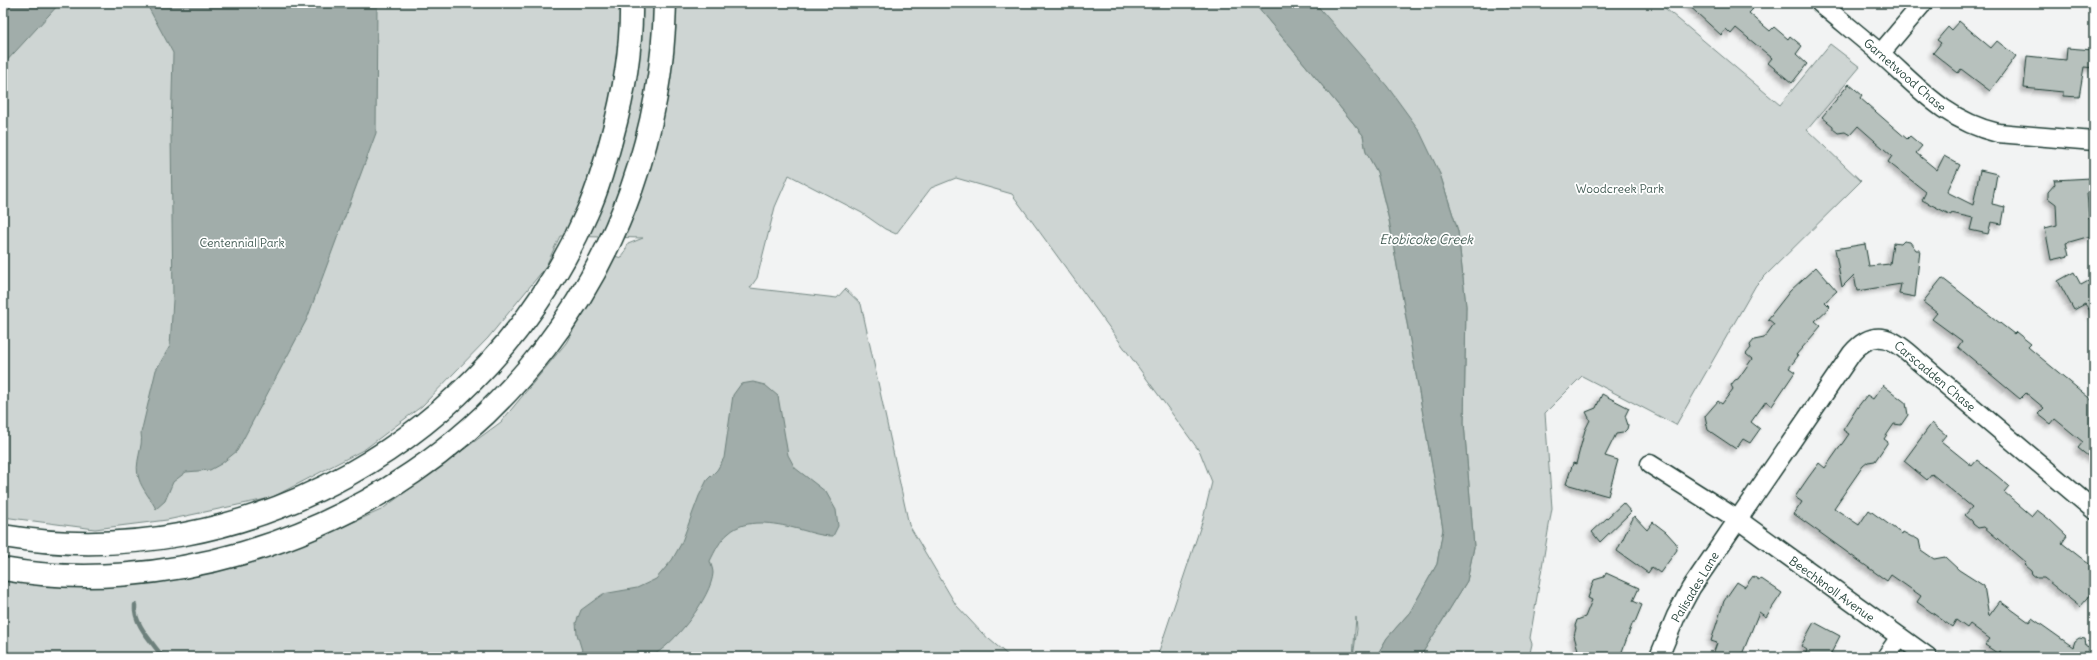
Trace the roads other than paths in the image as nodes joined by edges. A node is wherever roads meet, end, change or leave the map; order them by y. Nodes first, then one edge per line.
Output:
1 (631, 3) edge
2 (665, 3) edge
3 (1820, 3) edge
4 (1923, 3) edge
5 (1880, 54) junction
6 (2094, 141) edge
7 (1650, 464) dead end
8 (2094, 510) edge
9 (1737, 519) junction
10 (3, 536) edge
11 (3, 569) edge
12 (1900, 637) junction
13 (1659, 657) edge
14 (1886, 657) edge
15 (1928, 657) edge

1 - 10 street
2 - 11 street
3 - 5 street, Garnetwood Chase
4 - 5 street
5 - 6 street, Garnetwood Chase
7 - 9 street, Beechknoll Avenue
8 - 9 street, Carscadden Chase
9 - 12 street, Beechknoll Avenue
9 - 13 street, Palisades Lane
12 - 14 street
12 - 15 street, Beechknoll Avenue

